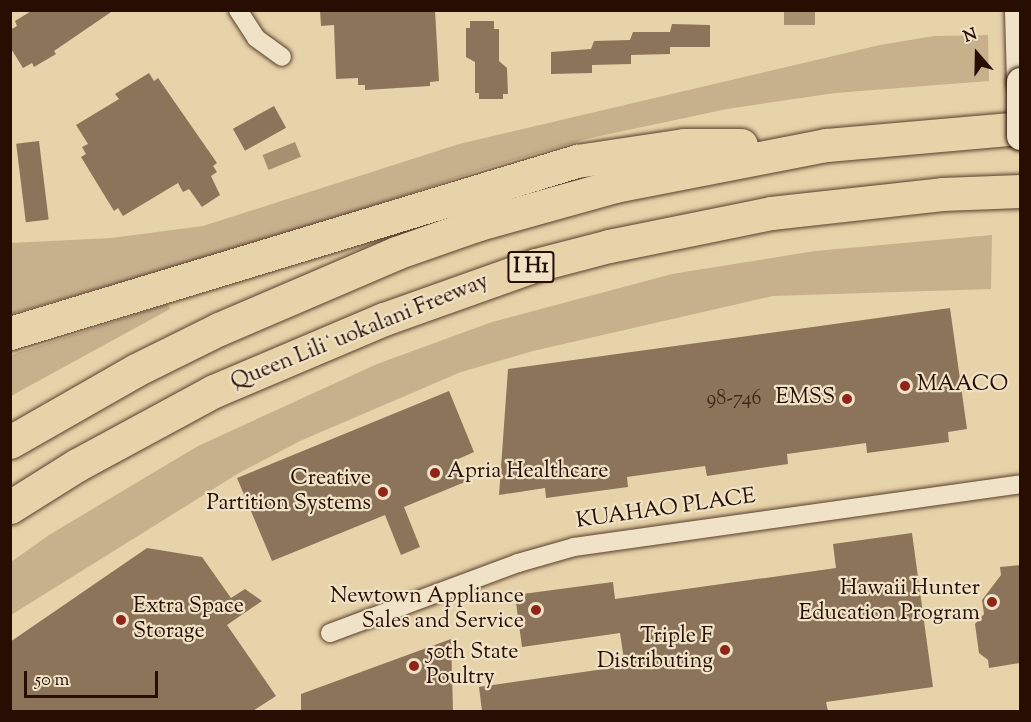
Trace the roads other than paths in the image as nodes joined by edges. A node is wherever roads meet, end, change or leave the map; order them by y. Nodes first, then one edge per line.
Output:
1 (238, 10) edge
2 (1018, 10) edge
3 (282, 57) dead end
4 (1020, 81) edge
5 (1020, 128) edge
6 (1020, 136) edge
7 (826, 144) junction
8 (1020, 191) edge
9 (10, 333) edge
10 (10, 442) edge
11 (77, 465) junction
12 (1020, 484) edge
13 (10, 507) edge
14 (10, 523) edge
15 (330, 633) dead end

1 - 3 street
2 - 4 street
4 - 6 street, bridge
5 - 7 highway, I H1
7 - 9 highway
7 - 10 highway, I H1
8 - 11 highway, Queen Liliʻuokalani Freeway / I H1
11 - 13 highway, Queen Liliʻuokalani Freeway / I H1
11 - 14 highway
12 - 15 street, KUAHAO PLACE

